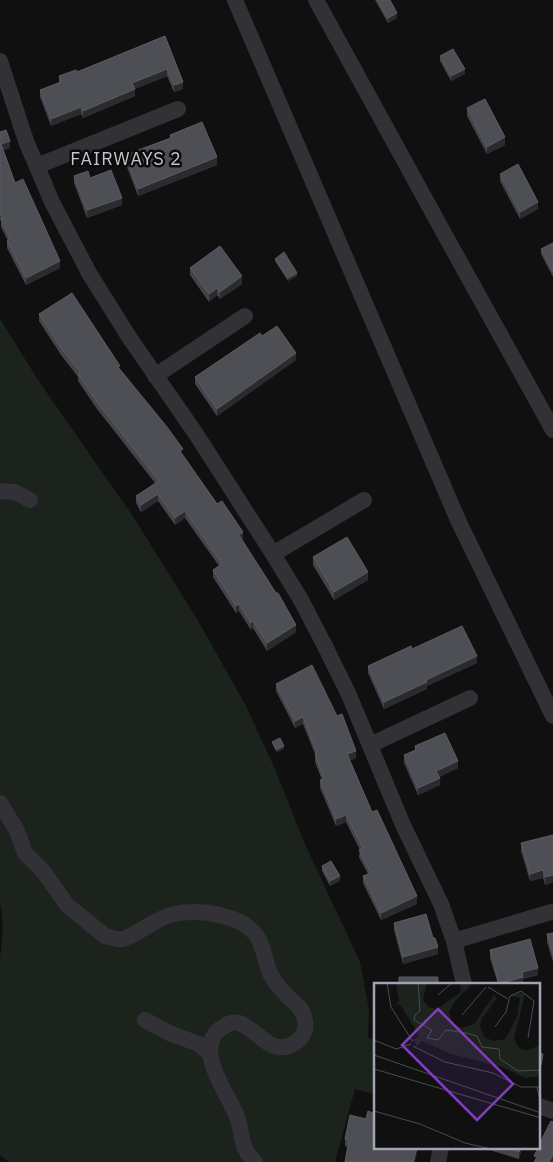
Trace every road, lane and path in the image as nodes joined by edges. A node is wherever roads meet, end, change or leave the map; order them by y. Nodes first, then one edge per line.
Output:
1 (235, 0) edge
2 (316, 0) edge
3 (0, 61) edge
4 (178, 109) dead end
5 (37, 166) junction
6 (244, 316) dead end
7 (155, 376) junction
8 (553, 430) edge
9 (0, 491) edge
10 (30, 500) dead end
11 (364, 500) dead end
12 (273, 554) junction
13 (470, 698) dead end
14 (553, 716) edge
15 (370, 745) junction
16 (0, 803) edge
17 (551, 912) dead end
18 (454, 940) junction
19 (464, 983) edge
20 (145, 1020) dead end
21 (213, 1037) junction
22 (194, 1042) junction
23 (210, 1054) junction
24 (540, 1106) edge
25 (553, 1112) edge
26 (256, 1162) edge

1 - 14 street
2 - 8 street
3 - 5 street
4 - 5 street
5 - 7 street
6 - 7 street
7 - 12 street
9 - 10 street
11 - 12 street
12 - 15 street
13 - 15 street
15 - 18 street
16 - 21 street
17 - 18 street
18 - 19 street
20 - 22 street
21 - 22 street
21 - 23 street
22 - 23 street
23 - 26 street
24 - 25 street

